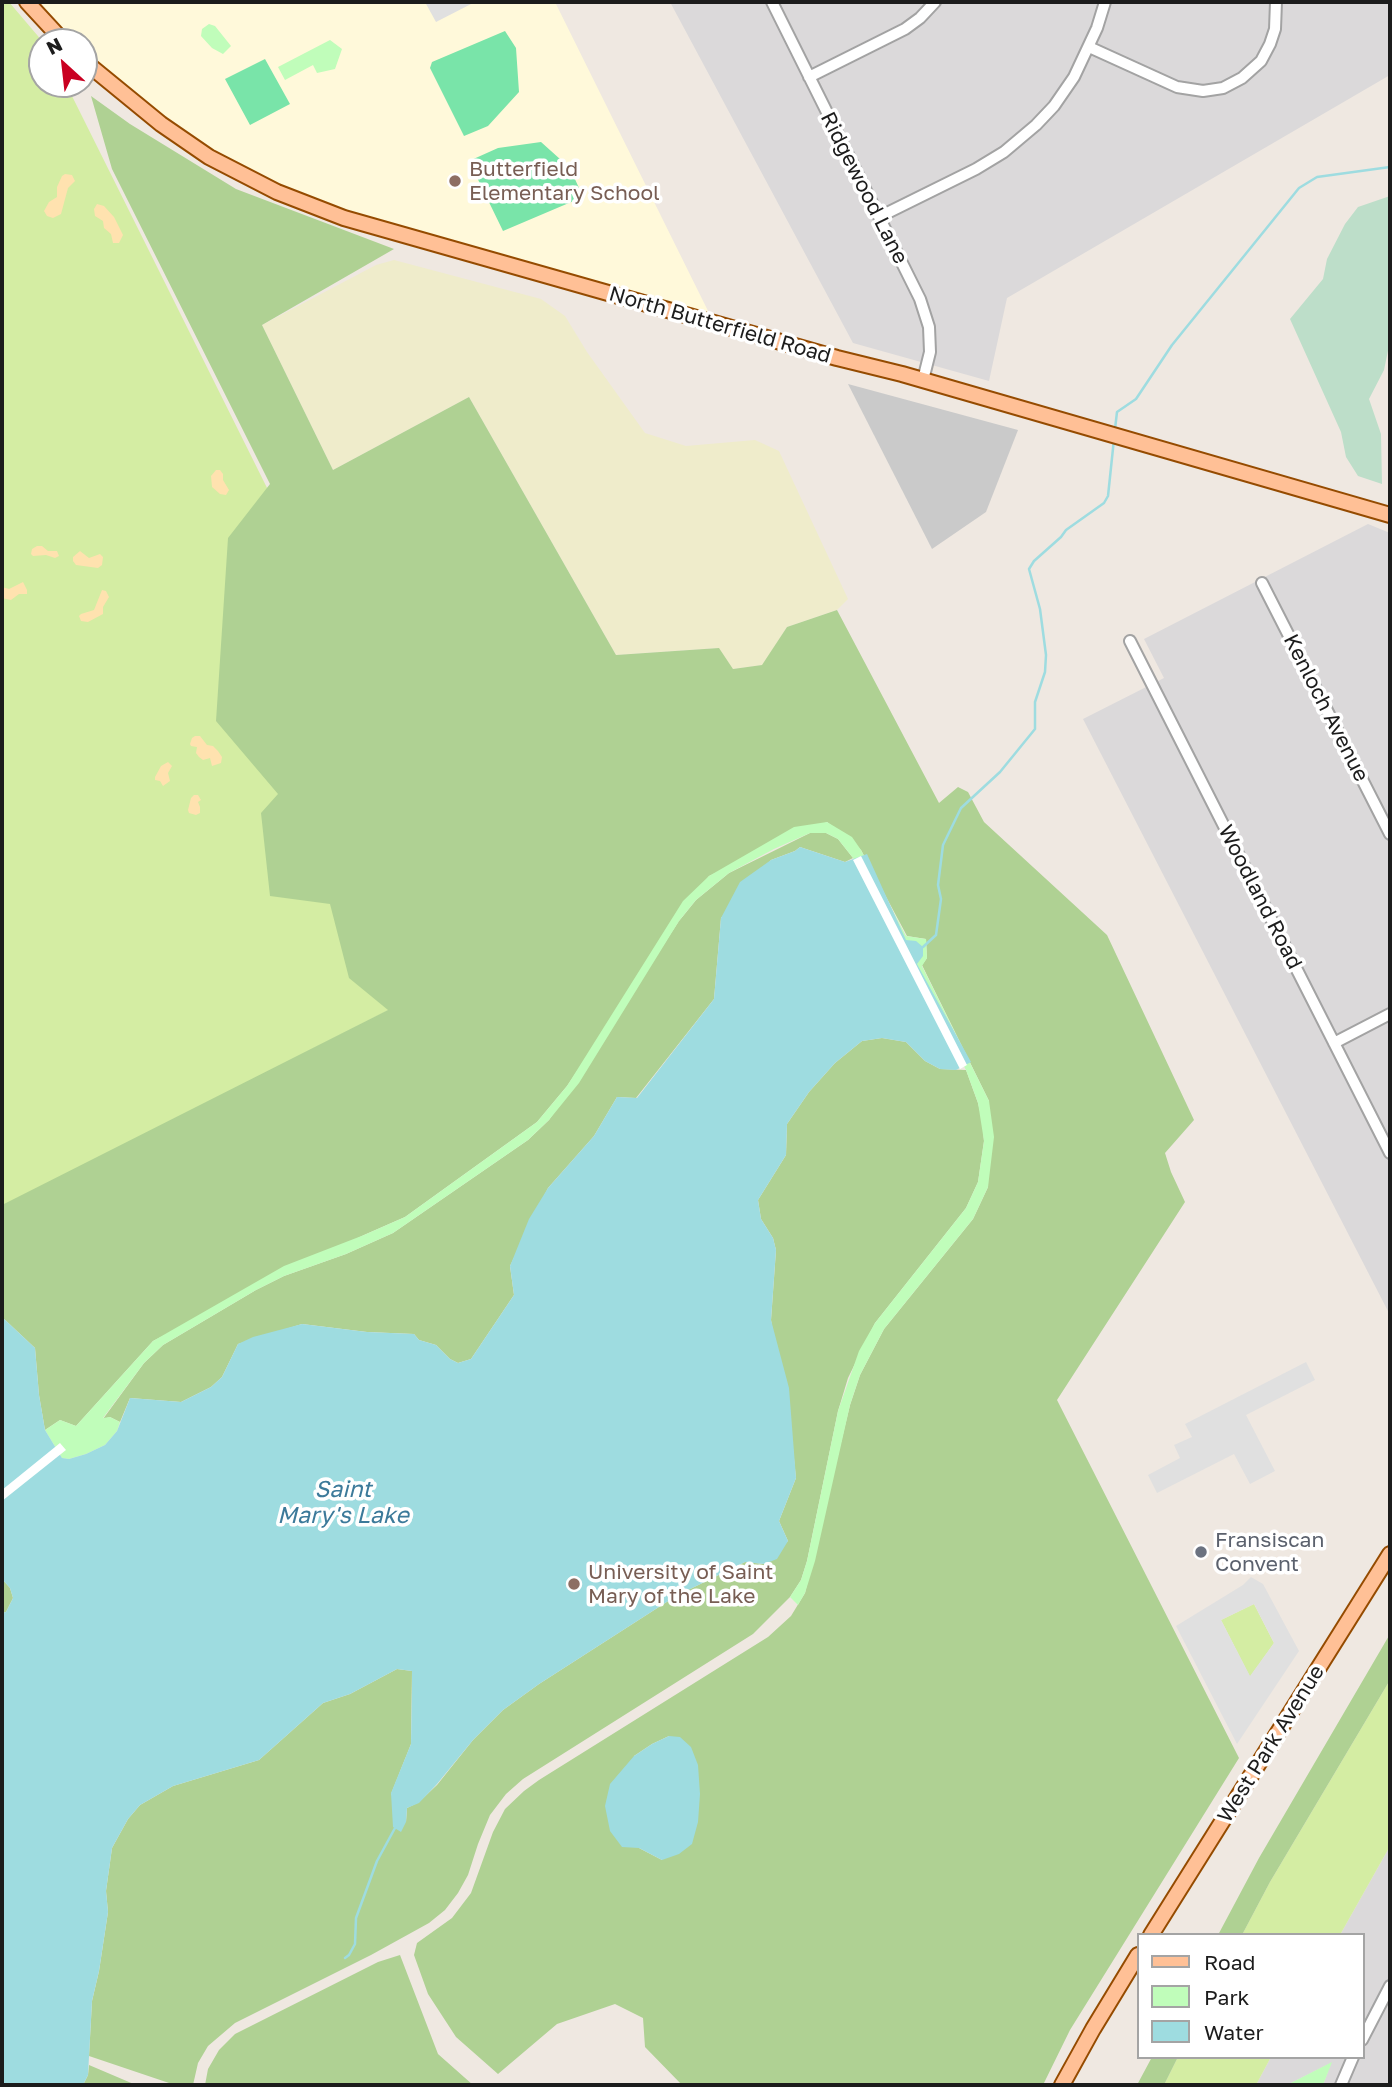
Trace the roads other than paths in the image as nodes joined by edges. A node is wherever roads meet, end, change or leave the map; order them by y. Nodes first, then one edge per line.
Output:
1 (27, 2) edge
2 (772, 2) edge
3 (934, 2) edge
4 (1105, 2) edge
5 (1276, 2) edge
6 (51, 28) edge
7 (1089, 47) junction
8 (98, 72) edge
9 (809, 77) junction
10 (879, 217) junction
11 (923, 380) junction
12 (1390, 514) edge
13 (1262, 583) dead end
14 (1130, 641) dead end
15 (1390, 834) edge
16 (1390, 1014) edge
17 (1334, 1043) junction
18 (1390, 1153) edge
19 (1390, 1554) edge
20 (1152, 1933) edge
21 (1136, 1958) edge
22 (1390, 1986) edge
23 (1364, 2036) edge
24 (1352, 2059) edge
25 (1062, 2085) edge
26 (1341, 2085) edge

1 - 6 main road
2 - 9 street, Ridgewood Lane
3 - 9 street
4 - 7 street
5 - 7 street
7 - 10 street
8 - 11 main road, North Butterfield Road
9 - 10 street, Ridgewood Lane
10 - 11 street, Ridgewood Lane
11 - 12 main road, North Butterfield Road
13 - 15 street, Kenloch Avenue
14 - 17 street, Woodland Road
16 - 17 street
17 - 18 street, Woodland Road
19 - 20 main road, West Park Avenue
21 - 25 main road
22 - 23 street
24 - 26 street

